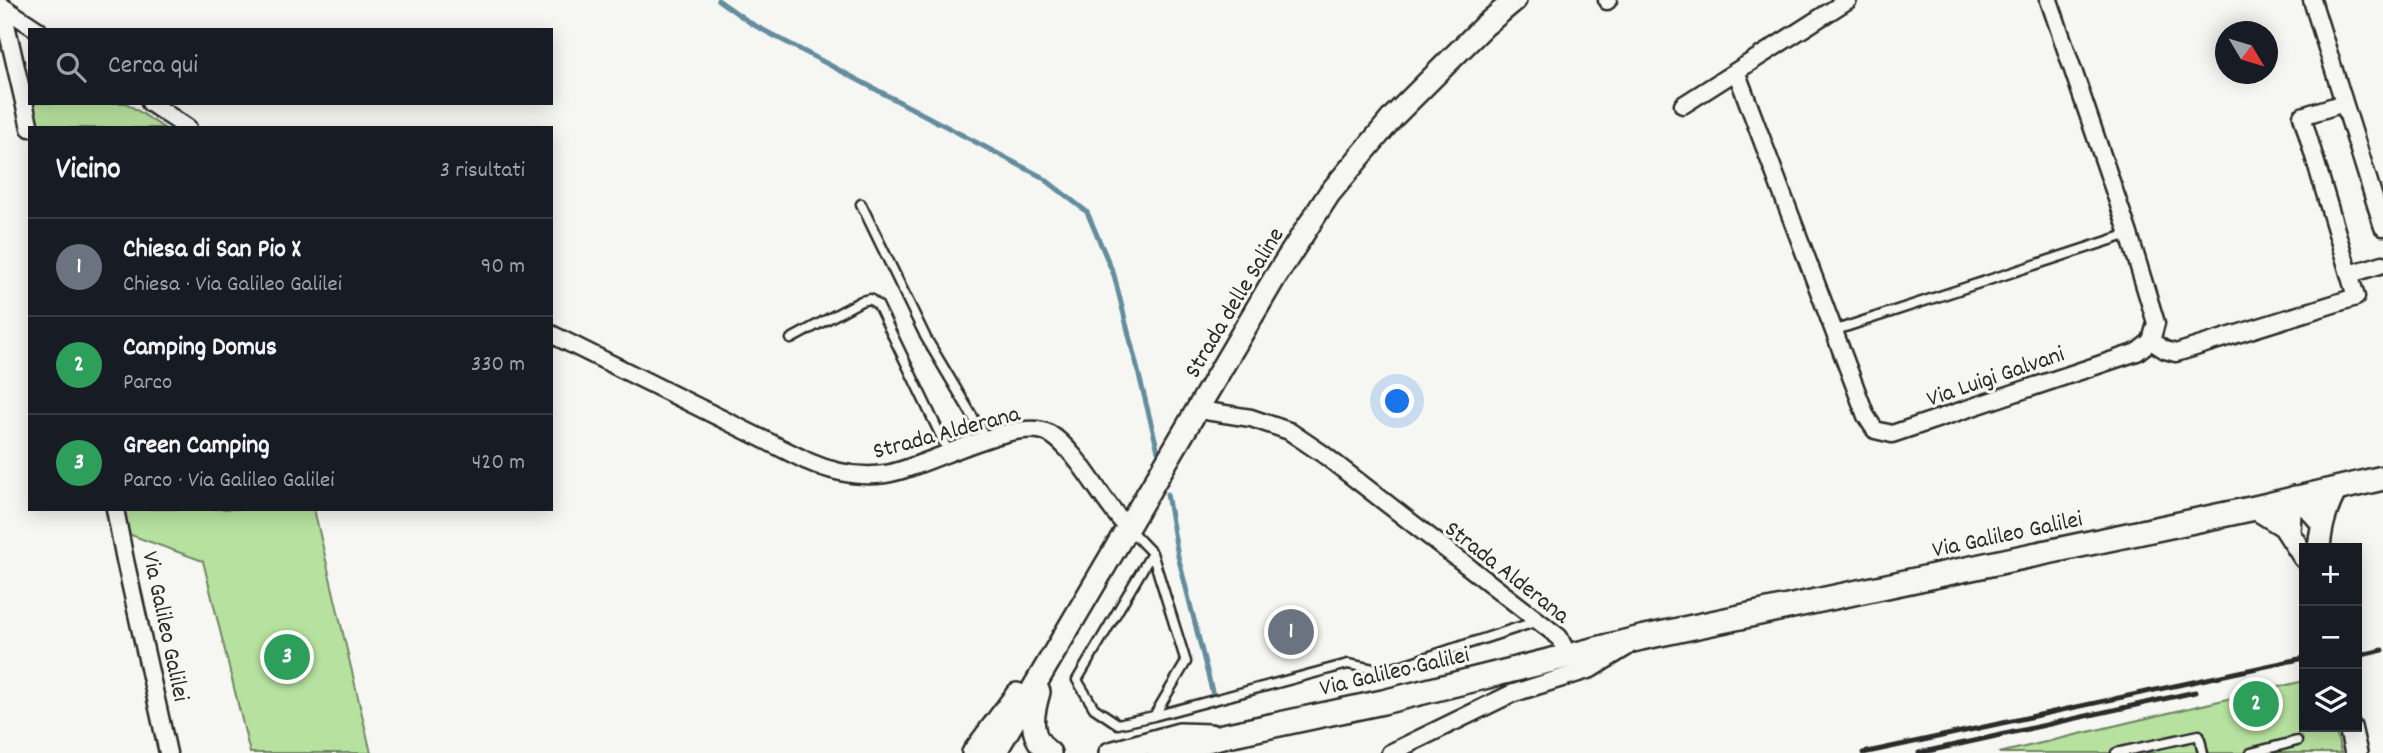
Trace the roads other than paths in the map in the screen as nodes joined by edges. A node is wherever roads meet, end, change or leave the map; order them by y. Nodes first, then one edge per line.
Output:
1 (1516, 0) edge
2 (1848, 0) edge
3 (2049, 0) edge
4 (2312, 0) edge
5 (1, 6) edge
6 (35, 28) edge
7 (1735, 71) junction
8 (2344, 103) junction
9 (153, 105) edge
10 (1684, 105) dead end
11 (30, 126) edge
12 (185, 126) edge
13 (861, 204) dead end
14 (2383, 227) edge
15 (2129, 234) junction
16 (2383, 264) edge
17 (2350, 274) junction
18 (1832, 331) junction
19 (553, 335) edge
20 (791, 339) dead end
21 (2151, 341) junction
22 (1199, 410) junction
23 (986, 439) junction
24 (949, 453) junction
25 (2383, 478) edge
26 (2337, 488) junction
27 (2295, 497) junction
28 (2255, 508) junction
29 (115, 511) edge
30 (2322, 523) junction
31 (1129, 529) junction
32 (2289, 532) junction
33 (2320, 543) edge
34 (2299, 549) edge
35 (1152, 553) junction
36 (1538, 621) junction
37 (1641, 638) junction
38 (1569, 654) junction
39 (1045, 670) junction
40 (1154, 716) junction
41 (2351, 732) edge
42 (1223, 736) junction
43 (2297, 741) dead end
44 (168, 753) edge
45 (973, 753) edge
46 (995, 753) edge
47 (1050, 753) edge
48 (1110, 753) edge
49 (1160, 753) edge
50 (1390, 753) edge
51 (2116, 753) edge
52 (2203, 753) edge
53 (2251, 753) edge
54 (2356, 753) edge

1 - 22 street, Strada delle Saline
2 - 7 street
3 - 15 street
4 - 8 street
5 - 6 street
5 - 11 street
7 - 10 street
7 - 18 street, Via Luigi Galvani
8 - 14 street
8 - 17 street
9 - 12 street
13 - 23 lane
15 - 18 lane
15 - 21 street
16 - 17 street
17 - 21 street
18 - 21 street, Via Luigi Galvani
19 - 24 street, Strada Alderana
20 - 24 lane
22 - 31 street, Strada delle Saline
22 - 36 street, Strada Alderana
23 - 24 street, Strada Alderana
23 - 31 street, Strada Alderana
25 - 26 main road, Via Galileo Galilei
26 - 27 main road, Via Galileo Galilei
26 - 30 street
27 - 28 main road, Via Galileo Galilei
27 - 30 street
27 - 32 street
28 - 32 street
28 - 37 main road, Via Galileo Galilei
29 - 44 street, Via Galileo Galilei
30 - 33 street
31 - 35 lane
31 - 39 street, Strada delle Saline
32 - 34 street
35 - 40 lane
35 - 40 lane
36 - 38 street, Strada Alderana
36 - 40 lane
37 - 38 main road, Via Galileo Galilei
37 - 50 street, Via Galileo Galilei
38 - 42 main road, Via Galileo Galilei
39 - 45 street, Strada delle Saline
39 - 46 street, Strada delle Saline
39 - 47 street, Strada delle Saline
41 - 54 street
42 - 48 street
42 - 49 main road, Via Galileo Galilei
43 - 53 lane
51 - 52 lane

